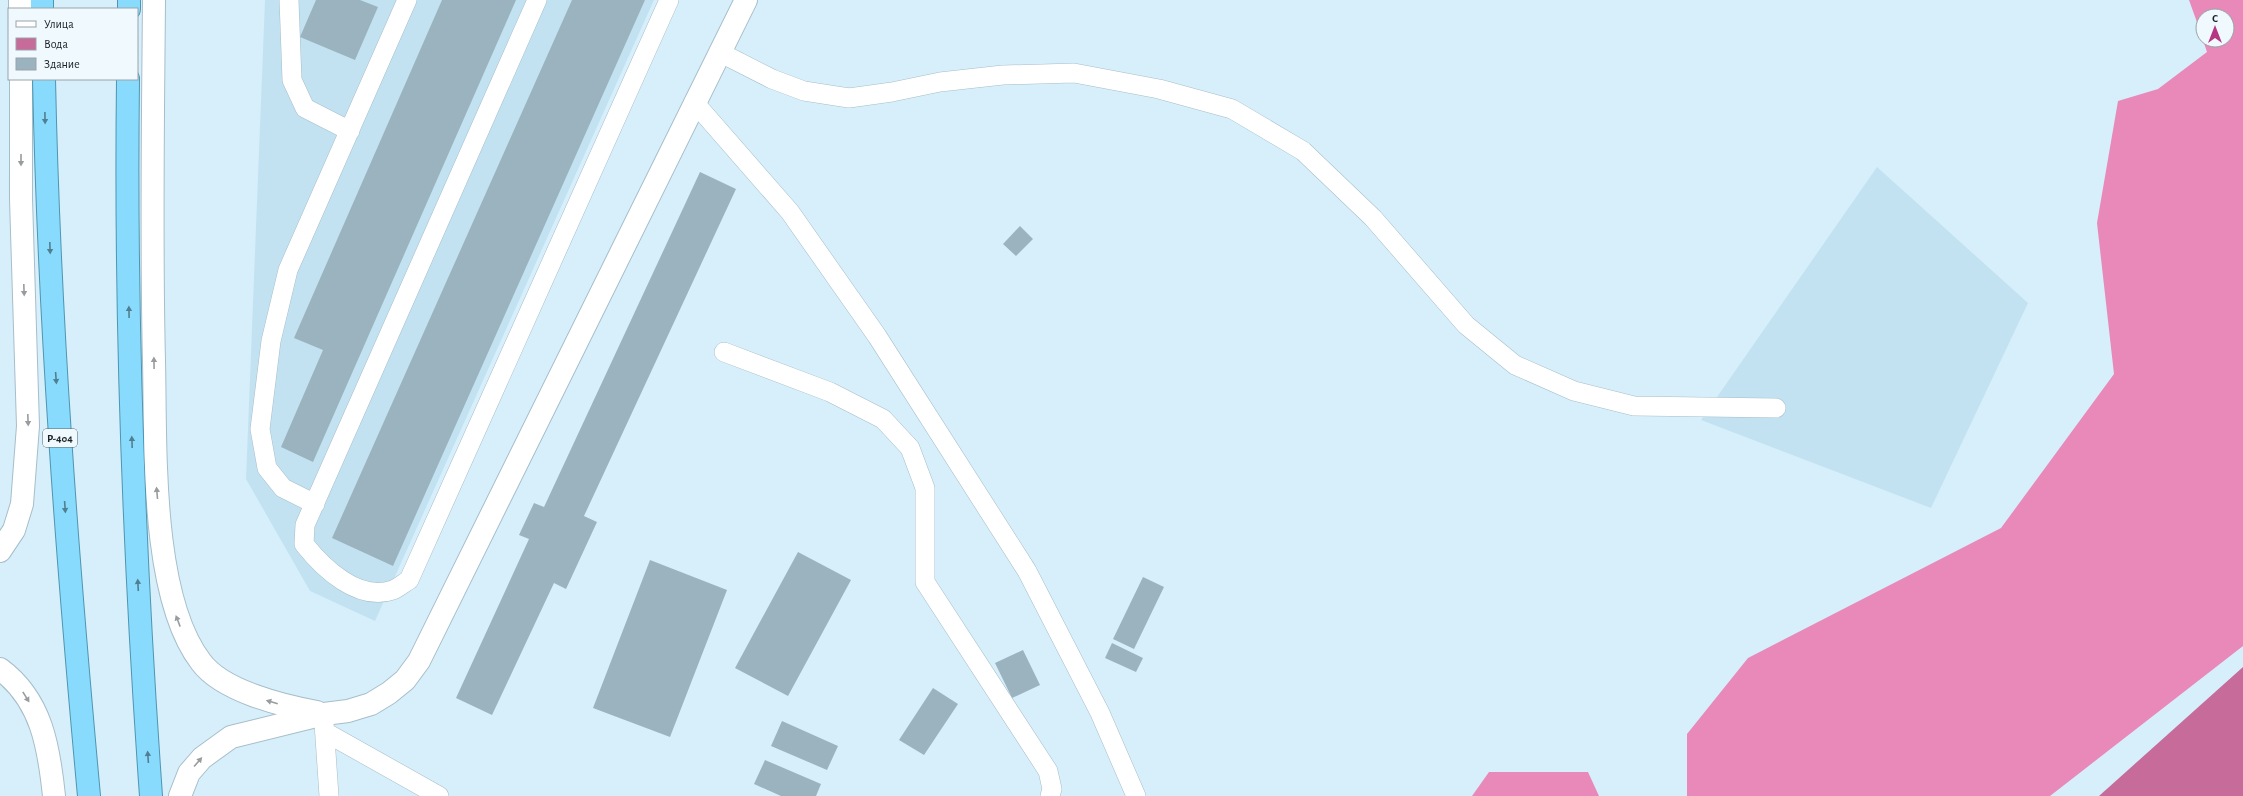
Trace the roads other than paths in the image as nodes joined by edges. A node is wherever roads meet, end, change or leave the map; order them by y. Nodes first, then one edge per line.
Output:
1 (154, 0) edge
2 (289, 0) edge
3 (407, 0) edge
4 (537, 0) edge
5 (669, 0) edge
6 (746, 0) edge
7 (719, 52) junction
8 (20, 80) edge
9 (44, 80) edge
10 (128, 80) edge
11 (694, 102) junction
12 (350, 130) junction
13 (724, 352) dead end
14 (1776, 408) dead end
15 (315, 504) junction
16 (0, 551) edge
17 (0, 669) edge
18 (324, 723) junction
19 (54, 796) edge
20 (89, 796) edge
21 (151, 796) edge
22 (180, 796) edge
23 (329, 796) edge
24 (439, 796) edge
25 (1050, 796) edge
26 (1136, 796) edge

18 -> 1 street
2 - 12 lane
3 - 12 lane
4 - 15 lane
5 - 15 lane
6 - 7 street
7 - 11 street
7 - 14 lane
8 -> 16 street
9 -> 20 highway, Р-404
21 -> 10 highway
11 - 18 street
11 - 26 lane
12 - 15 lane
13 - 25 lane
17 -> 19 street
22 -> 18 street
18 - 23 lane
18 - 24 lane

